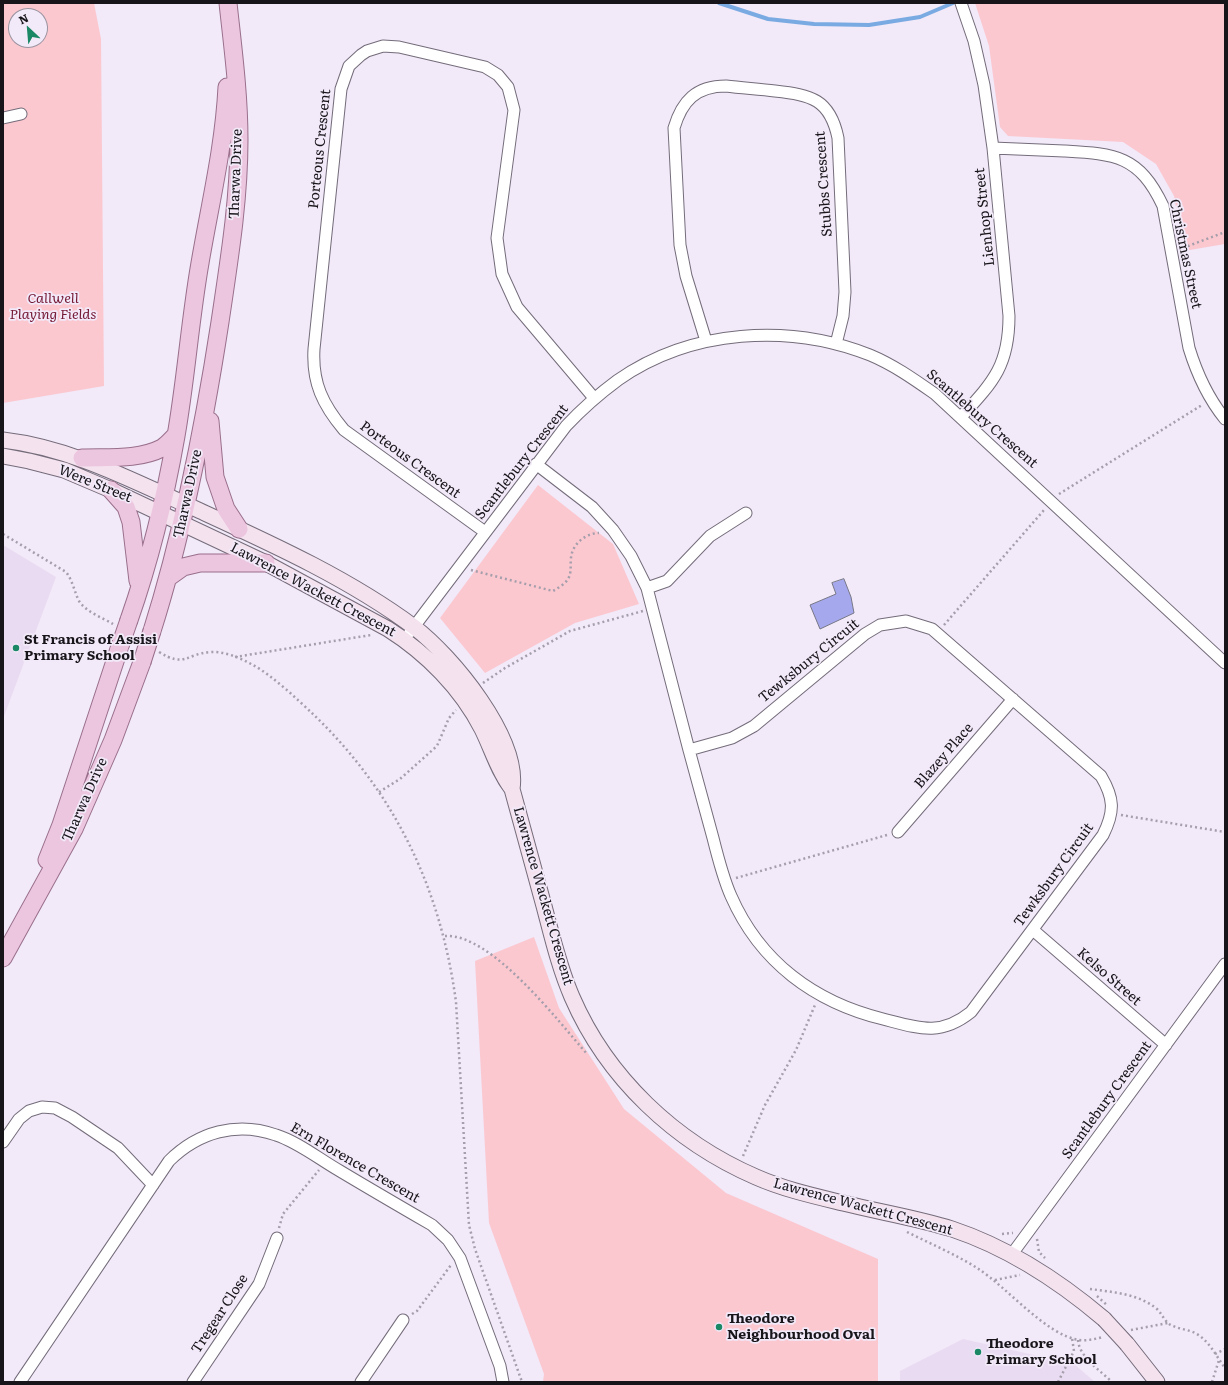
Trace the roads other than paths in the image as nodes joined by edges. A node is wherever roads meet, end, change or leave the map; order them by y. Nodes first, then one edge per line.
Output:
1 (228, 3) edge
2 (961, 4) edge
3 (231, 33) junction
4 (21, 114) dead end
5 (3, 118) edge
6 (993, 148) junction
7 (706, 342) junction
8 (836, 344) junction
9 (594, 398) junction
10 (208, 401) junction
11 (961, 417) junction
12 (1225, 419) edge
13 (176, 435) junction
14 (3, 440) edge
15 (3, 456) edge
16 (82, 458) junction
17 (536, 464) junction
18 (111, 490) junction
19 (165, 494) junction
20 (187, 505) junction
21 (161, 512) junction
22 (746, 513) dead end
23 (183, 522) junction
24 (239, 529) junction
25 (485, 532) junction
26 (266, 563) junction
27 (169, 577) junction
28 (647, 588) junction
29 (139, 592) junction
30 (414, 627) junction
31 (404, 639) junction
32 (1225, 664) edge
33 (472, 699) junction
34 (1013, 699) junction
35 (689, 750) junction
36 (898, 832) road end
37 (20, 925) junction
38 (1033, 930) junction
39 (3, 958) edge
40 (1225, 964) edge
41 (1166, 1045) junction
42 (3, 1142) edge
43 (153, 1185) junction
44 (277, 1238) road end
45 (1012, 1254) junction
46 (403, 1320) road end
47 (20, 1382) edge
48 (193, 1382) edge
49 (361, 1382) edge
50 (503, 1382) edge
51 (1157, 1382) edge

1 - 3 main road, Tharwa Drive
2 - 6 street, Lienhop Street
3 - 10 main road, Tharwa Drive
3 - 13 main road, Tharwa Drive
4 - 5 street
6 - 11 street, Lienhop Street
6 - 12 street, Christmas Street
7 - 8 street, Scantlebury Crescent
7 - 8 street, Stubbs Crescent
7 - 9 street, Scantlebury Crescent
8 - 11 street, Scantlebury Crescent
9 - 17 street, Scantlebury Crescent
9 - 25 street, Porteous Crescent
10 - 20 main road, Tharwa Drive
10 - 24 main road
11 - 32 street, Scantlebury Crescent
13 - 16 main road
13 - 19 main road, Tharwa Drive
14 - 16 street, Were Street
15 - 18 street, Were Street
16 - 19 street, Were Street
17 - 25 street, Scantlebury Crescent
17 - 28 street, Tewksbury Circuit
18 - 21 street, Were Street
18 - 29 main road
19 - 20 street, Lawrence Wackett Crescent
19 - 21 main road, Tharwa Drive
20 - 23 main road, Tharwa Drive
20 - 24 street, Lawrence Wackett Crescent
21 - 23 street, Were Street
21 - 29 main road, Tharwa Drive
22 - 28 street
23 - 26 street, Lawrence Wackett Crescent
23 - 27 main road, Tharwa Drive
24 - 30 street, Lawrence Wackett Crescent
25 - 30 street, Scantlebury Crescent
26 - 27 main road
26 - 31 street, Lawrence Wackett Crescent
27 - 37 main road, Tharwa Drive, bridge
28 - 35 street, Tewksbury Circuit
29 - 37 main road, Tharwa Drive, bridge
30 - 31 street, Scantlebury Crescent
30 - 33 street, Lawrence Wackett Crescent
31 - 33 street, Lawrence Wackett Crescent
33 - 45 street, Lawrence Wackett Crescent
34 - 35 street, Tewksbury Circuit
34 - 36 street, Blazey Place
34 - 38 street, Tewksbury Circuit
35 - 38 street, Tewksbury Circuit
37 - 39 main road, Tharwa Drive
38 - 41 street, Kelso Street
40 - 41 street, Scantlebury Crescent
41 - 45 street, Scantlebury Crescent
42 - 43 street
43 - 47 street, Ern Florence Crescent
43 - 50 street, Ern Florence Crescent
44 - 48 street, Tregear Close
45 - 51 street, Lawrence Wackett Crescent, bridge
46 - 49 street

